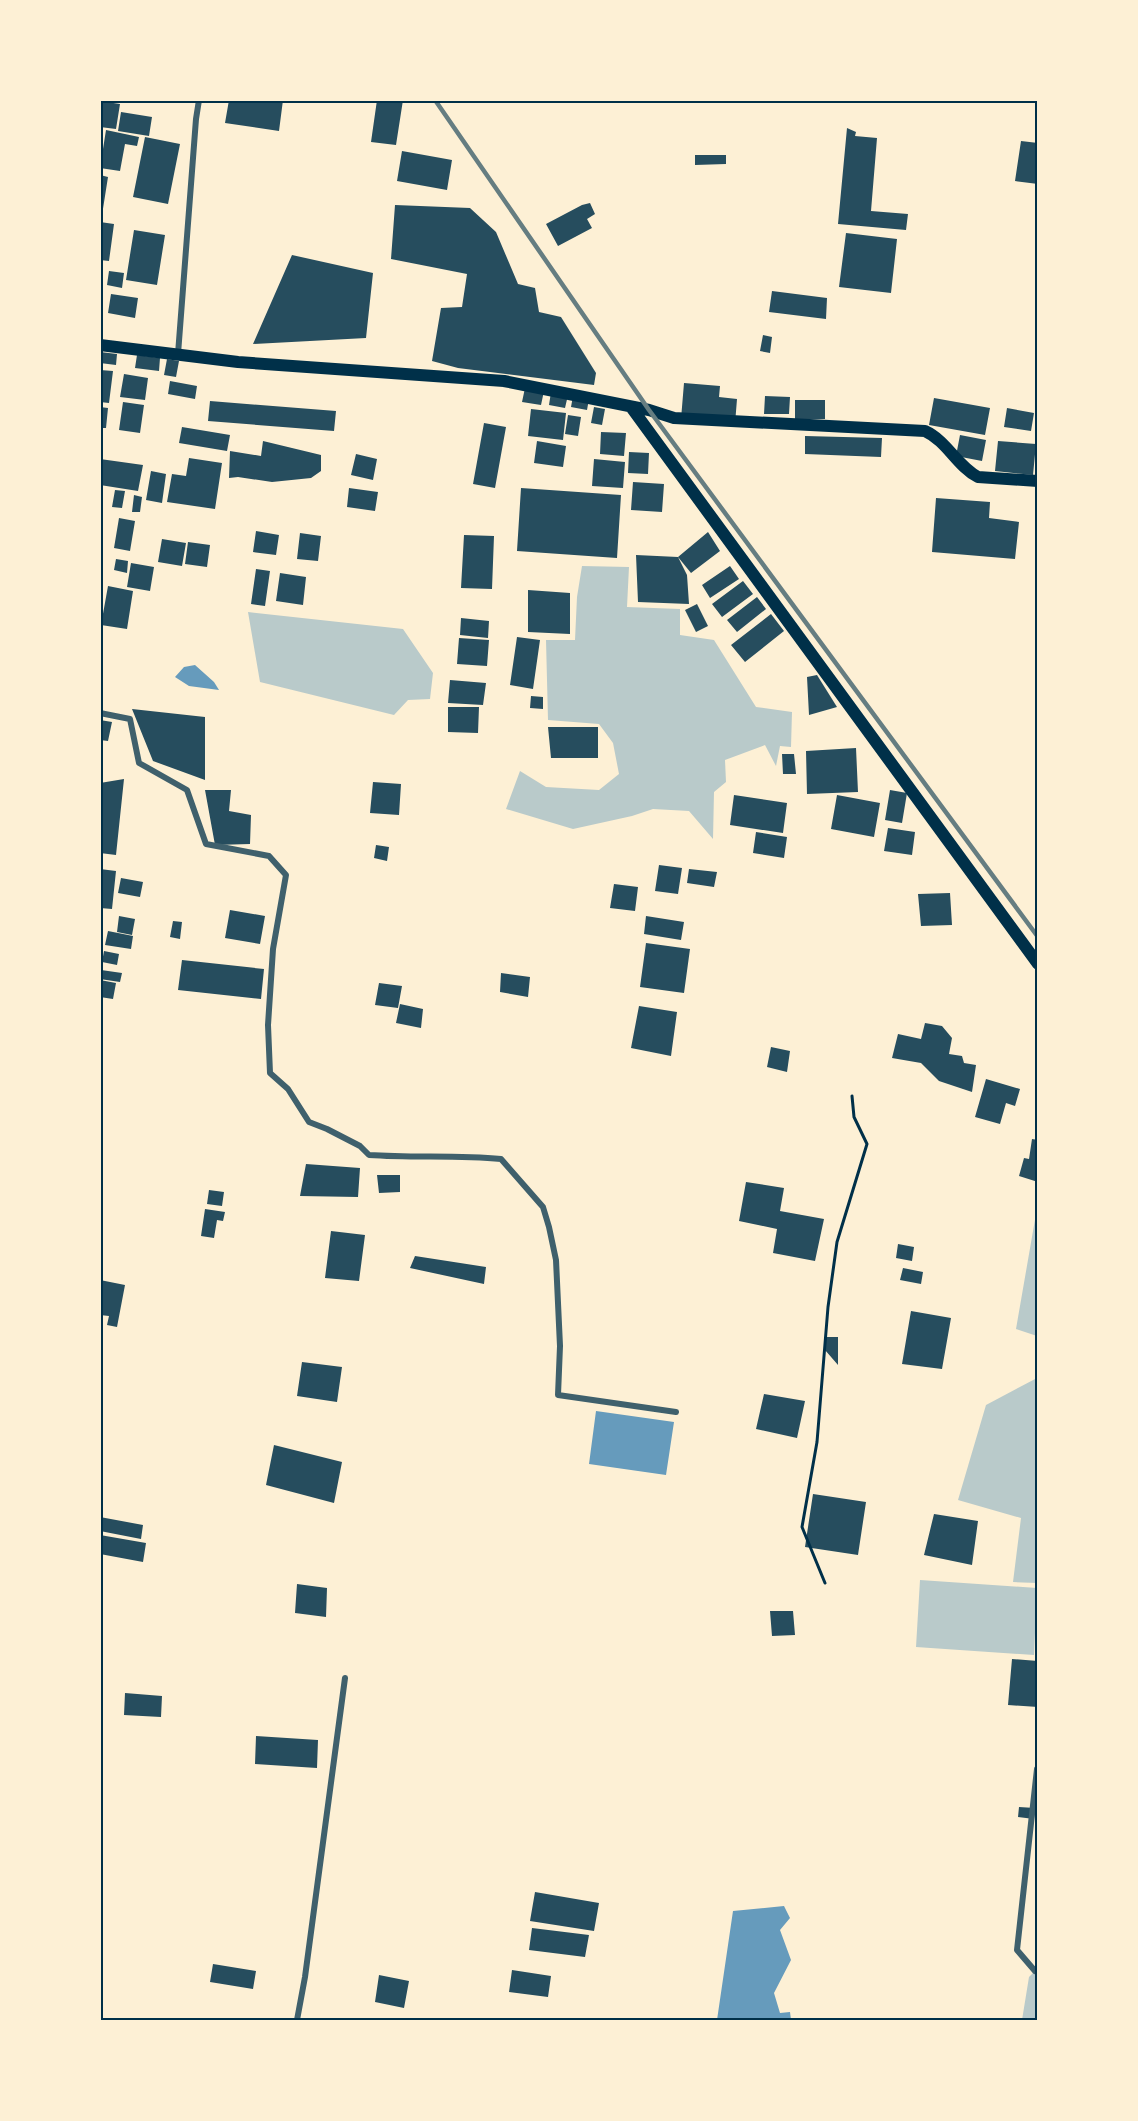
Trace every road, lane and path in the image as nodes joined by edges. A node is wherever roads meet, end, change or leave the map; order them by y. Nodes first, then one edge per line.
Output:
1 (199, 100) edge
2 (100, 345) edge
3 (178, 355) junction
4 (631, 407) junction
5 (1038, 481) edge
6 (100, 713) edge
7 (1038, 964) edge
8 (852, 1096) dead end
9 (676, 1412) dead end
10 (825, 1583) dead end
11 (345, 1678) dead end
12 (1037, 1769) edge
13 (1035, 1971) dead end
14 (297, 2020) edge

1 - 3 street
2 - 3 main road
3 - 4 main road
4 - 5 main road
4 - 7 main road
6 - 9 street
8 - 10 path
11 - 14 street
12 - 13 street

